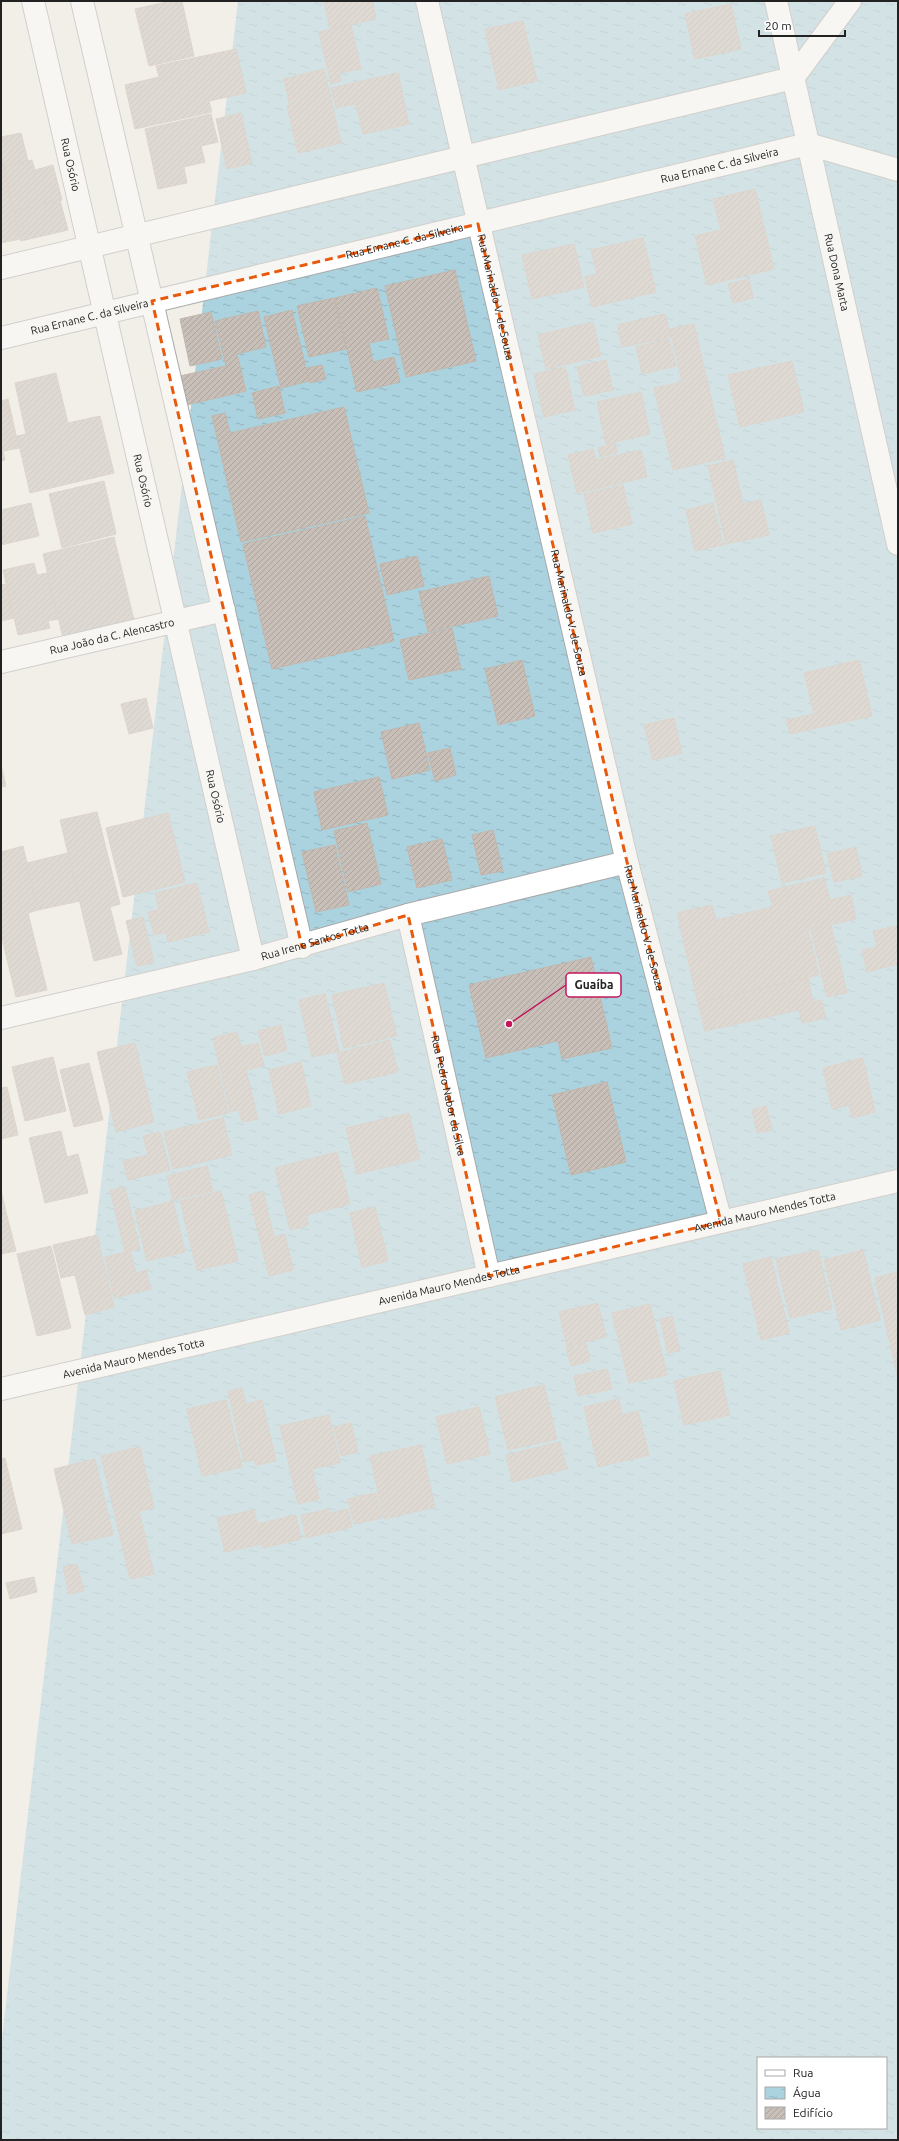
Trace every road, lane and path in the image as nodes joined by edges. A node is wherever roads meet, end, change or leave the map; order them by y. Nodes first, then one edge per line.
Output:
1 (33, 1) edge
2 (82, 1) edge
3 (427, 1) edge
4 (776, 1) edge
5 (850, 1) edge
6 (793, 78) junction
7 (808, 144) junction
8 (462, 157) junction
9 (898, 170) edge
10 (478, 224) junction
11 (137, 235) junction
12 (89, 246) junction
13 (1, 268) edge
14 (152, 301) junction
15 (104, 313) junction
16 (1, 338) edge
17 (898, 544) edge
18 (224, 610) junction
19 (175, 621) junction
20 (1, 662) edge
21 (627, 862) junction
22 (408, 915) junction
23 (302, 946) junction
24 (253, 959) junction
25 (1, 1018) edge
26 (898, 1181) edge
27 (721, 1222) junction
28 (489, 1276) junction
29 (1, 1389) edge

1 - 12 street, Rua Osório
2 - 11 street
3 - 8 street, Rua Marinaldo V. de Souza
4 - 6 street, Rua Dona Marta
5 - 6 street
6 - 7 street, Rua Dona Marta
6 - 8 street
7 - 9 street
7 - 10 street, Rua Ernane C. da Silveira
7 - 17 street, Rua Dona Marta
8 - 10 street, Rua Marinaldo V. de Souza
8 - 11 street
10 - 14 street, Rua Ernane C. da Silveira
10 - 21 street, Rua Marinaldo V. de Souza
11 - 12 street
11 - 14 street
12 - 13 street
12 - 15 street, Rua Osório
14 - 15 street, Rua Ernane C. da Silveira
14 - 18 street
15 - 16 street, Rua Ernane C. da Silveira
15 - 19 street, Rua Osório
18 - 19 street, Rua João da C. Alencastro
18 - 23 street
19 - 20 street, Rua João da C. Alencastro
19 - 24 street, Rua Osório
21 - 22 street, Rua Irene Santos Totta
21 - 27 street, Rua Marinaldo V. de Souza
22 - 23 street, Rua Irene Santos Totta
22 - 28 street, Rua Pedro Nabor da Silva
23 - 24 street, Rua Irene Santos Totta
24 - 25 street, Rua Irene Santos Totta
26 - 27 street, Avenida Mauro Mendes Totta
27 - 28 street, Avenida Mauro Mendes Totta
28 - 29 street, Avenida Mauro Mendes Totta

